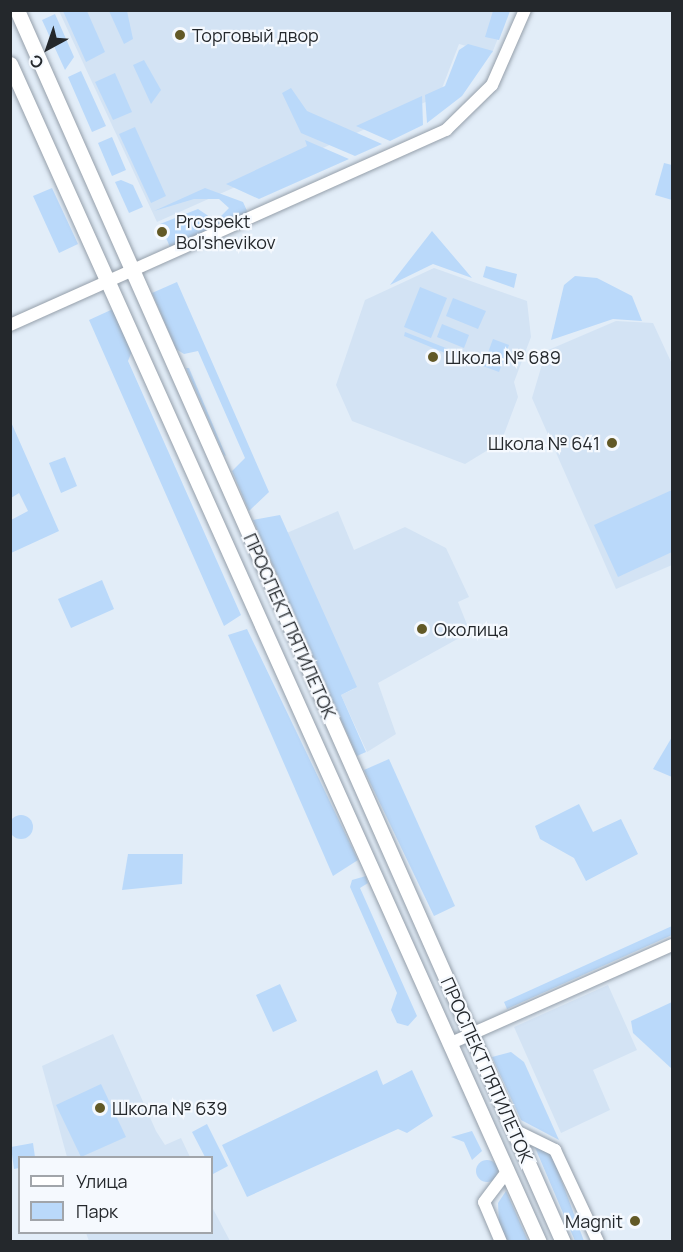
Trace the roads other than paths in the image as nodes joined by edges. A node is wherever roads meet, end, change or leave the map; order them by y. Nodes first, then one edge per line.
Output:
1 (17, 10) edge
2 (525, 10) edge
3 (10, 64) edge
4 (132, 270) junction
5 (110, 280) junction
6 (10, 325) edge
7 (672, 945) edge
8 (471, 1034) junction
9 (451, 1043) junction
10 (514, 1131) junction
11 (508, 1170) junction
12 (501, 1242) edge
13 (539, 1242) edge
14 (563, 1242) edge
15 (598, 1242) edge

1 - 4 street, ПРОСПЕКТ ПЯТИЛЕТОК
2 - 4 street
3 - 5 street, ПРОСПЕКТ ПЯТИЛЕТОК
4 - 5 street
4 - 8 street, ПРОСПЕКТ ПЯТИЛЕТОК
5 - 6 street
5 - 9 street, ПРОСПЕКТ ПЯТИЛЕТОК
7 - 8 street
8 - 9 street
8 - 10 street, ПРОСПЕКТ ПЯТИЛЕТОК
9 - 11 street, ПРОСПЕКТ ПЯТИЛЕТОК
10 - 14 street, ПРОСПЕКТ ПЯТИЛЕТОК
10 - 15 street
11 - 12 street
11 - 13 street, ПРОСПЕКТ ПЯТИЛЕТОК

